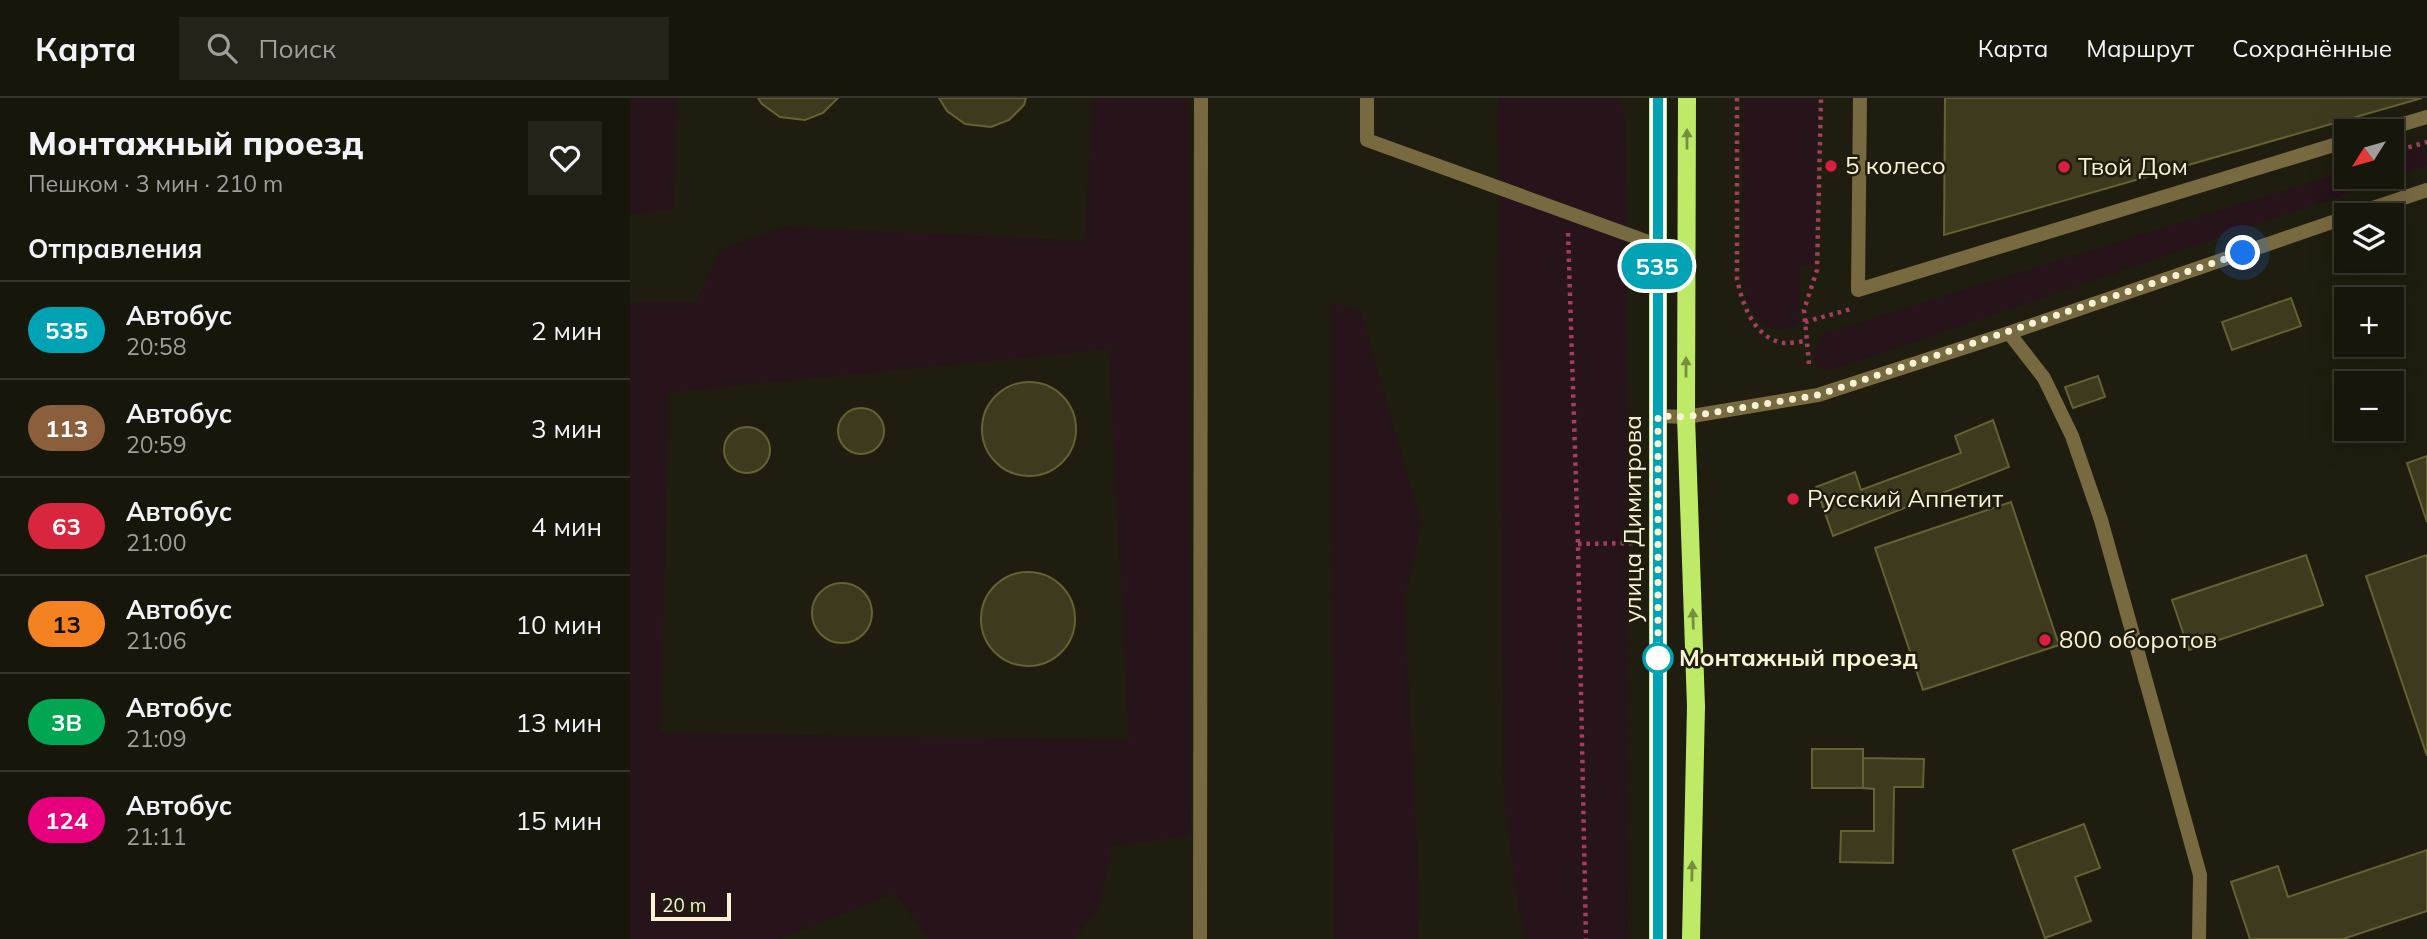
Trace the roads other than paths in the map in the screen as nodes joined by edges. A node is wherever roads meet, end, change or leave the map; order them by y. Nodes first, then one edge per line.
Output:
1 (1201, 98) edge
2 (1367, 98) edge
3 (1658, 98) edge
4 (1687, 98) edge
5 (1860, 98) edge
6 (2427, 117) edge
7 (2404, 124) edge
8 (2334, 145) edge
9 (2427, 190) edge
10 (2388, 203) edge
11 (2334, 221) edge
12 (1657, 245) junction
13 (2009, 333) junction
14 (1658, 416) junction
15 (1686, 417) junction
16 (1200, 939) edge
17 (1658, 939) edge
18 (1691, 939) edge
19 (2199, 939) edge

1 - 16 street
2 - 12 street
3 - 12 main road, улица Димитрова
15 -> 4 main road
5 - 8 street
6 - 7 street
9 - 10 street
11 - 13 street
12 - 14 main road, улица Димитрова
13 - 15 street
13 - 19 street
14 - 15 street
14 - 17 main road, улица Димитрова
18 -> 15 main road

